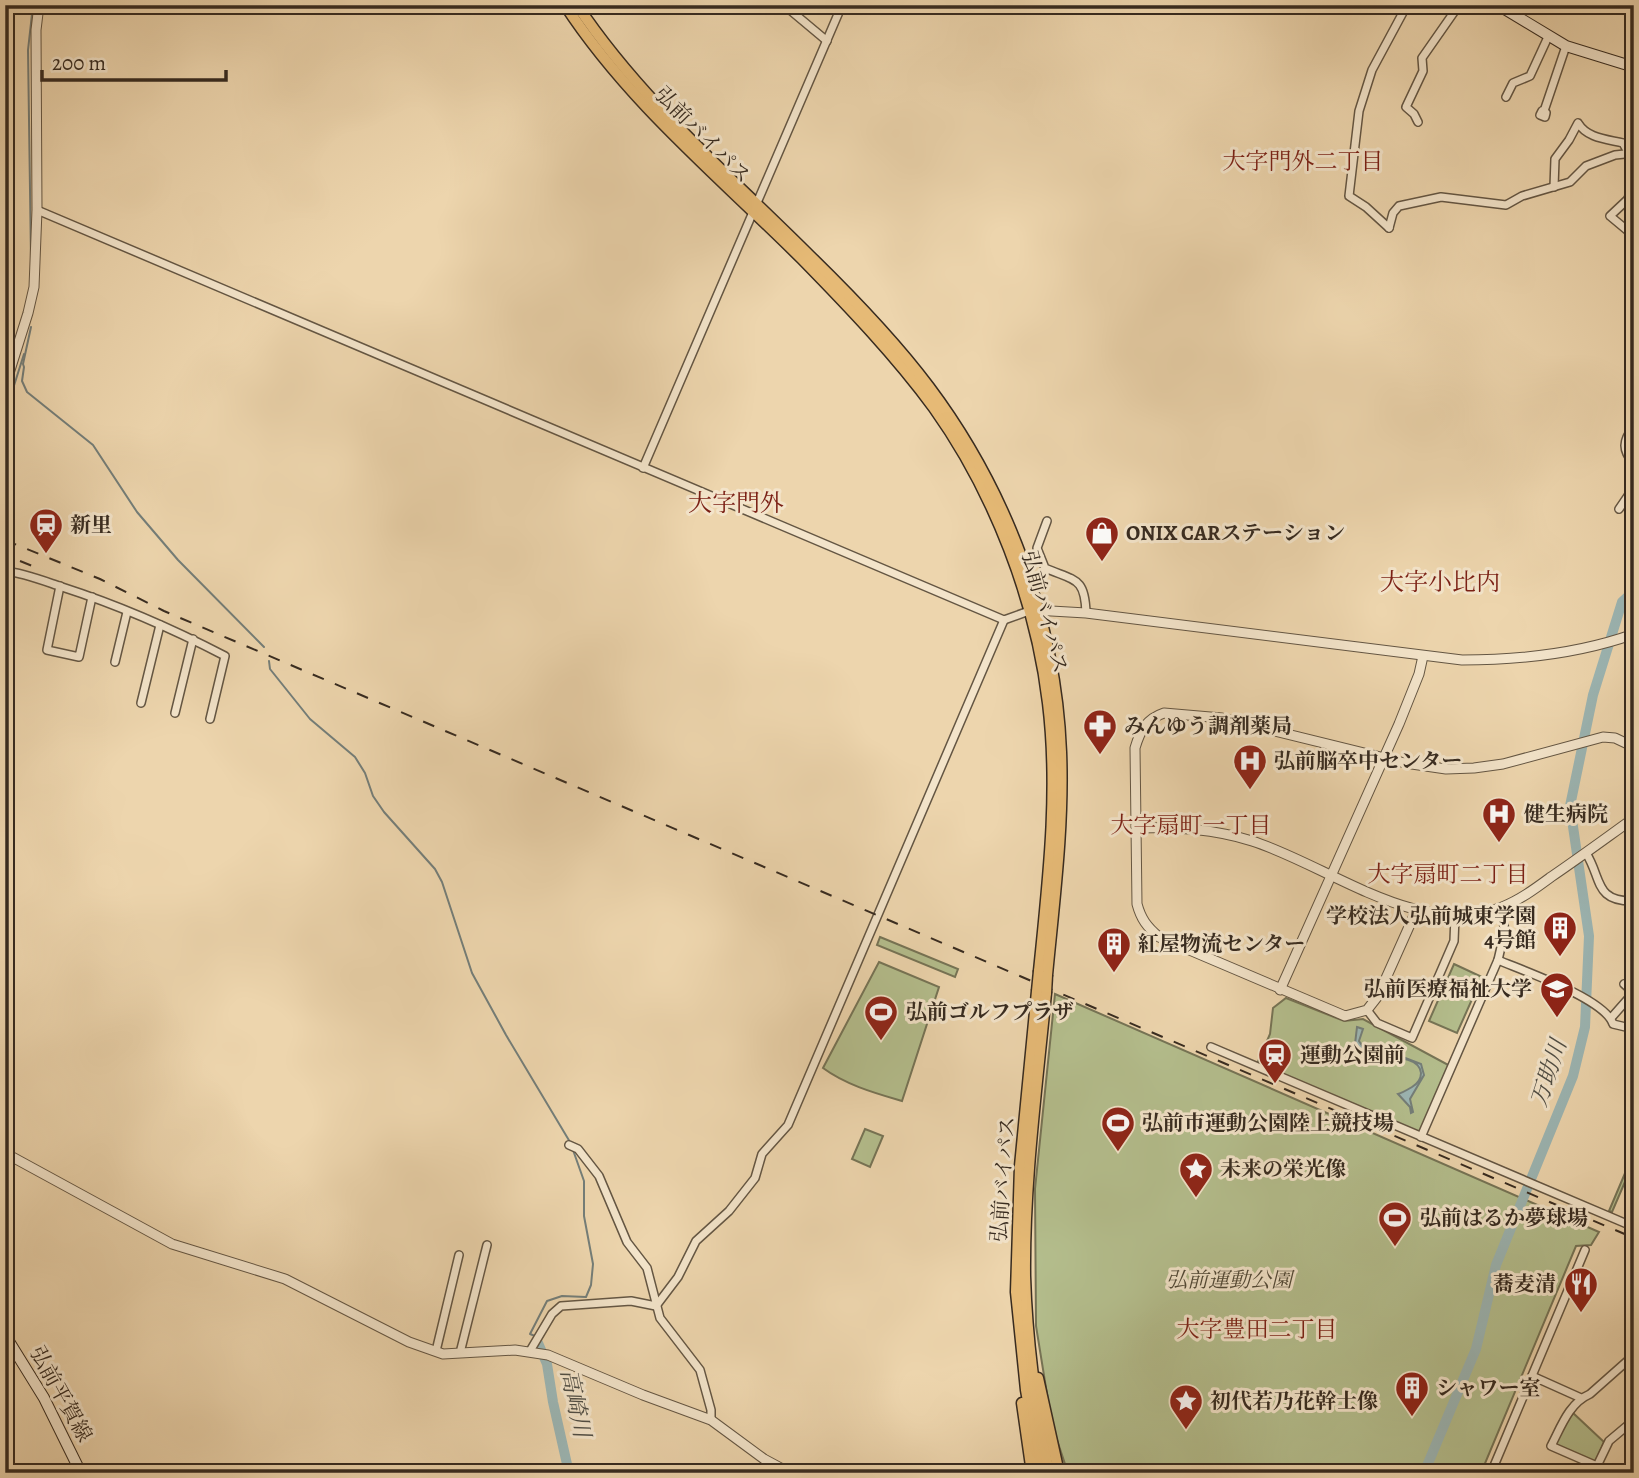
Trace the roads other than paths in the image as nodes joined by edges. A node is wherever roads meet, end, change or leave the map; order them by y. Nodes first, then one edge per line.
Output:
1 (39, 5) edge
2 (565, 5) edge
3 (577, 5) edge
4 (784, 5) edge
5 (842, 5) edge
6 (1407, 5) edge
7 (1459, 5) edge
8 (1498, 5) edge
9 (1548, 37) junction
10 (827, 41) junction
11 (1566, 46) junction
12 (1634, 67) edge
13 (1506, 97) dead end
14 (1418, 122) dead end
15 (1540, 126) dead end
16 (1631, 152) edge
17 (1554, 187) junction
18 (1634, 188) edge
19 (754, 207) junction
20 (37, 211) junction
21 (1634, 236) edge
22 (5, 386) edge
23 (1634, 426) edge
24 (1634, 464) edge
25 (643, 468) junction
26 (1634, 488) edge
27 (1619, 509) dead end
28 (1047, 521) dead end
29 (5, 571) edge
30 (60, 586) junction
31 (92, 597) junction
32 (1034, 610) junction
33 (127, 612) junction
34 (1086, 613) junction
35 (1004, 620) junction
36 (160, 625) junction
37 (1634, 634) edge
38 (193, 639) junction
39 (1423, 656) junction
40 (115, 662) dead end
41 (141, 704) dead end
42 (175, 713) dead end
43 (210, 719) dead end
44 (1634, 747) edge
45 (1383, 757) junction
46 (1634, 818) edge
47 (1137, 828) junction
48 (1584, 855) junction
49 (1331, 875) junction
50 (1634, 901) edge
51 (1500, 908) junction
52 (1416, 911) junction
53 (1455, 916) junction
54 (1498, 960) junction
55 (1624, 984) dead end
56 (1280, 990) junction
57 (1634, 992) edge
58 (1367, 1010) junction
59 (1611, 1018) junction
60 (1634, 1029) edge
61 (1211, 1047) dead end
62 (1421, 1137) junction
63 (569, 1145) dead end
64 (5, 1153) edge
65 (1634, 1227) edge
66 (487, 1245) dead end
67 (1585, 1250) dead end
68 (459, 1255) dead end
69 (656, 1306) junction
70 (5, 1335) edge
71 (1025, 1338) junction
72 (436, 1351) junction
73 (534, 1352) junction
74 (460, 1353) junction
75 (1634, 1355) edge
76 (1532, 1376) junction
77 (1581, 1398) junction
78 (711, 1420) junction
79 (1634, 1420) edge
80 (1596, 1469) edge
81 (81, 1473) edge
82 (790, 1473) edge
83 (1032, 1473) edge
84 (1041, 1473) edge
85 (1049, 1473) edge
86 (1059, 1473) edge
87 (1491, 1473) edge

1 - 20 street
2 - 19 highway, 弘前バイパス
3 - 19 highway, 弘前バイパス
4 - 10 street
5 - 10 street
6 - 17 street
7 - 14 street
8 - 9 main road
9 - 11 main road
9 - 13 street
10 - 19 street
11 - 12 main road
11 - 15 street
16 - 17 street
16 - 17 street
18 - 21 street
19 - 25 street
19 - 32 highway, 弘前バイパス
20 - 22 street
20 - 25 street
23 - 24 street
25 - 35 street
26 - 27 street
28 - 34 street
29 - 30 street
30 - 31 street
30 - 31 street
31 - 33 street
32 - 34 street
32 - 35 street
32 - 71 highway, 弘前バイパス, bridge
33 - 36 street
33 - 40 street
34 - 39 street
35 - 69 street
36 - 38 street
36 - 41 street
37 - 39 street
38 - 42 street
38 - 43 street
39 - 45 street
44 - 45 street
45 - 47 street
45 - 49 street
46 - 48 street
47 - 49 street
47 - 56 street
48 - 50 street
48 - 51 street
49 - 52 street
49 - 56 street
51 - 53 street
51 - 54 street
52 - 53 street
52 - 58 street
53 - 58 street
54 - 59 street
54 - 62 street
55 - 57 street
56 - 58 street
57 - 59 street
59 - 60 street
61 - 62 street
62 - 65 street
63 - 69 street
64 - 72 street
66 - 74 street
67 - 76 street
68 - 72 street
69 - 73 street
69 - 78 street
70 - 81 main road, 弘前平賀線
71 - 83 highway
71 - 84 highway, 弘前バイパス
71 - 85 highway, 弘前バイパス
71 - 86 highway
72 - 74 street
73 - 74 street
73 - 78 street
75 - 77 street
76 - 77 street
76 - 87 street
77 - 80 street
78 - 82 street
79 - 80 street

